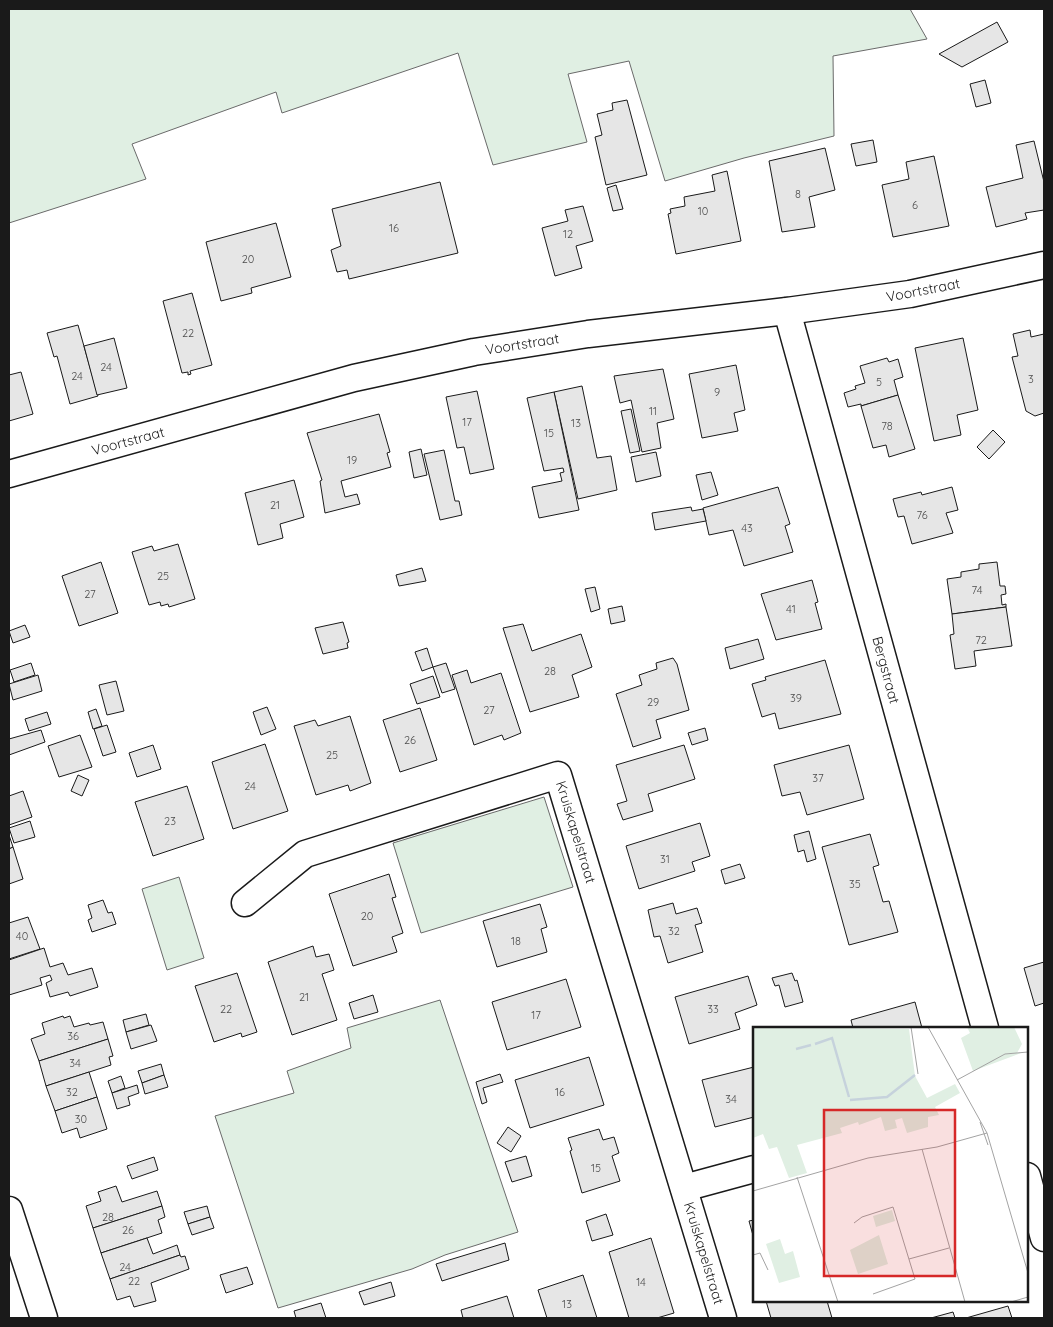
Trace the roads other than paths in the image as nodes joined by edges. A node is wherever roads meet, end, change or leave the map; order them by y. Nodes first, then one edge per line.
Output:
1 (1044, 265) edge
2 (787, 311) junction
3 (9, 474) edge
4 (245, 903) dead end
5 (985, 1027) edge
6 (753, 1169) edge
7 (1028, 1180) edge
8 (684, 1188) junction
9 (9, 1210) edge
10 (1044, 1238) edge
11 (44, 1318) edge
12 (723, 1318) edge

1 - 2 street, Voortstraat
2 - 3 street, Voortstraat
2 - 5 street, Bergstraat
4 - 8 street, Kruiskapelstraat
6 - 8 street, Kruiskapelstraat
7 - 10 street
8 - 12 street, Kruiskapelstraat
9 - 11 street

